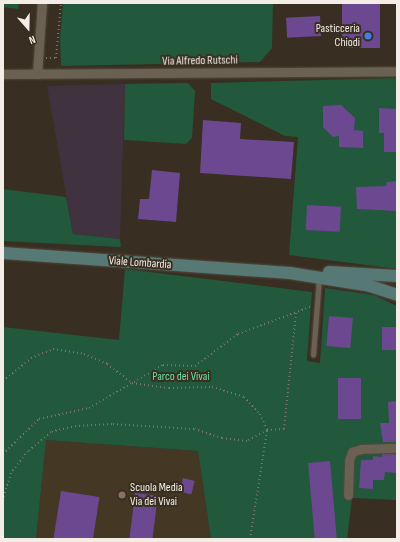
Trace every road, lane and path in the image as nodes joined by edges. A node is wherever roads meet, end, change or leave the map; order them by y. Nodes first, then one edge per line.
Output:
1 (42, 3) edge
2 (61, 3) edge
3 (38, 57) junction
4 (397, 71) edge
5 (3, 74) edge
6 (37, 74) junction
7 (3, 253) edge
8 (276, 272) junction
9 (397, 276) edge
10 (319, 277) junction
11 (397, 295) edge
12 (317, 304) junction
13 (296, 312) junction
14 (313, 355) dead end
15 (3, 381) edge
16 (132, 383) junction
17 (267, 430) junction
18 (397, 448) edge
19 (3, 454) edge
20 (348, 495) dead end
21 (3, 499) edge
22 (250, 539) edge

1 - 3 street
2 - 3 path
3 - 6 street
4 - 6 street, Via Alfredo Rutschi
5 - 6 street, Via Alfredo Rutschi
7 - 8 main road, Viale Lombardia
8 - 9 main road, Viale Lombardia
8 - 10 main road, Viale Lombardia
10 - 11 main road, Viale Lombardia
10 - 12 lane
12 - 13 path
12 - 14 lane
13 - 16 path
13 - 17 path
15 - 16 path
16 - 17 path
16 - 19 path
17 - 21 path
17 - 22 path
18 - 20 street

